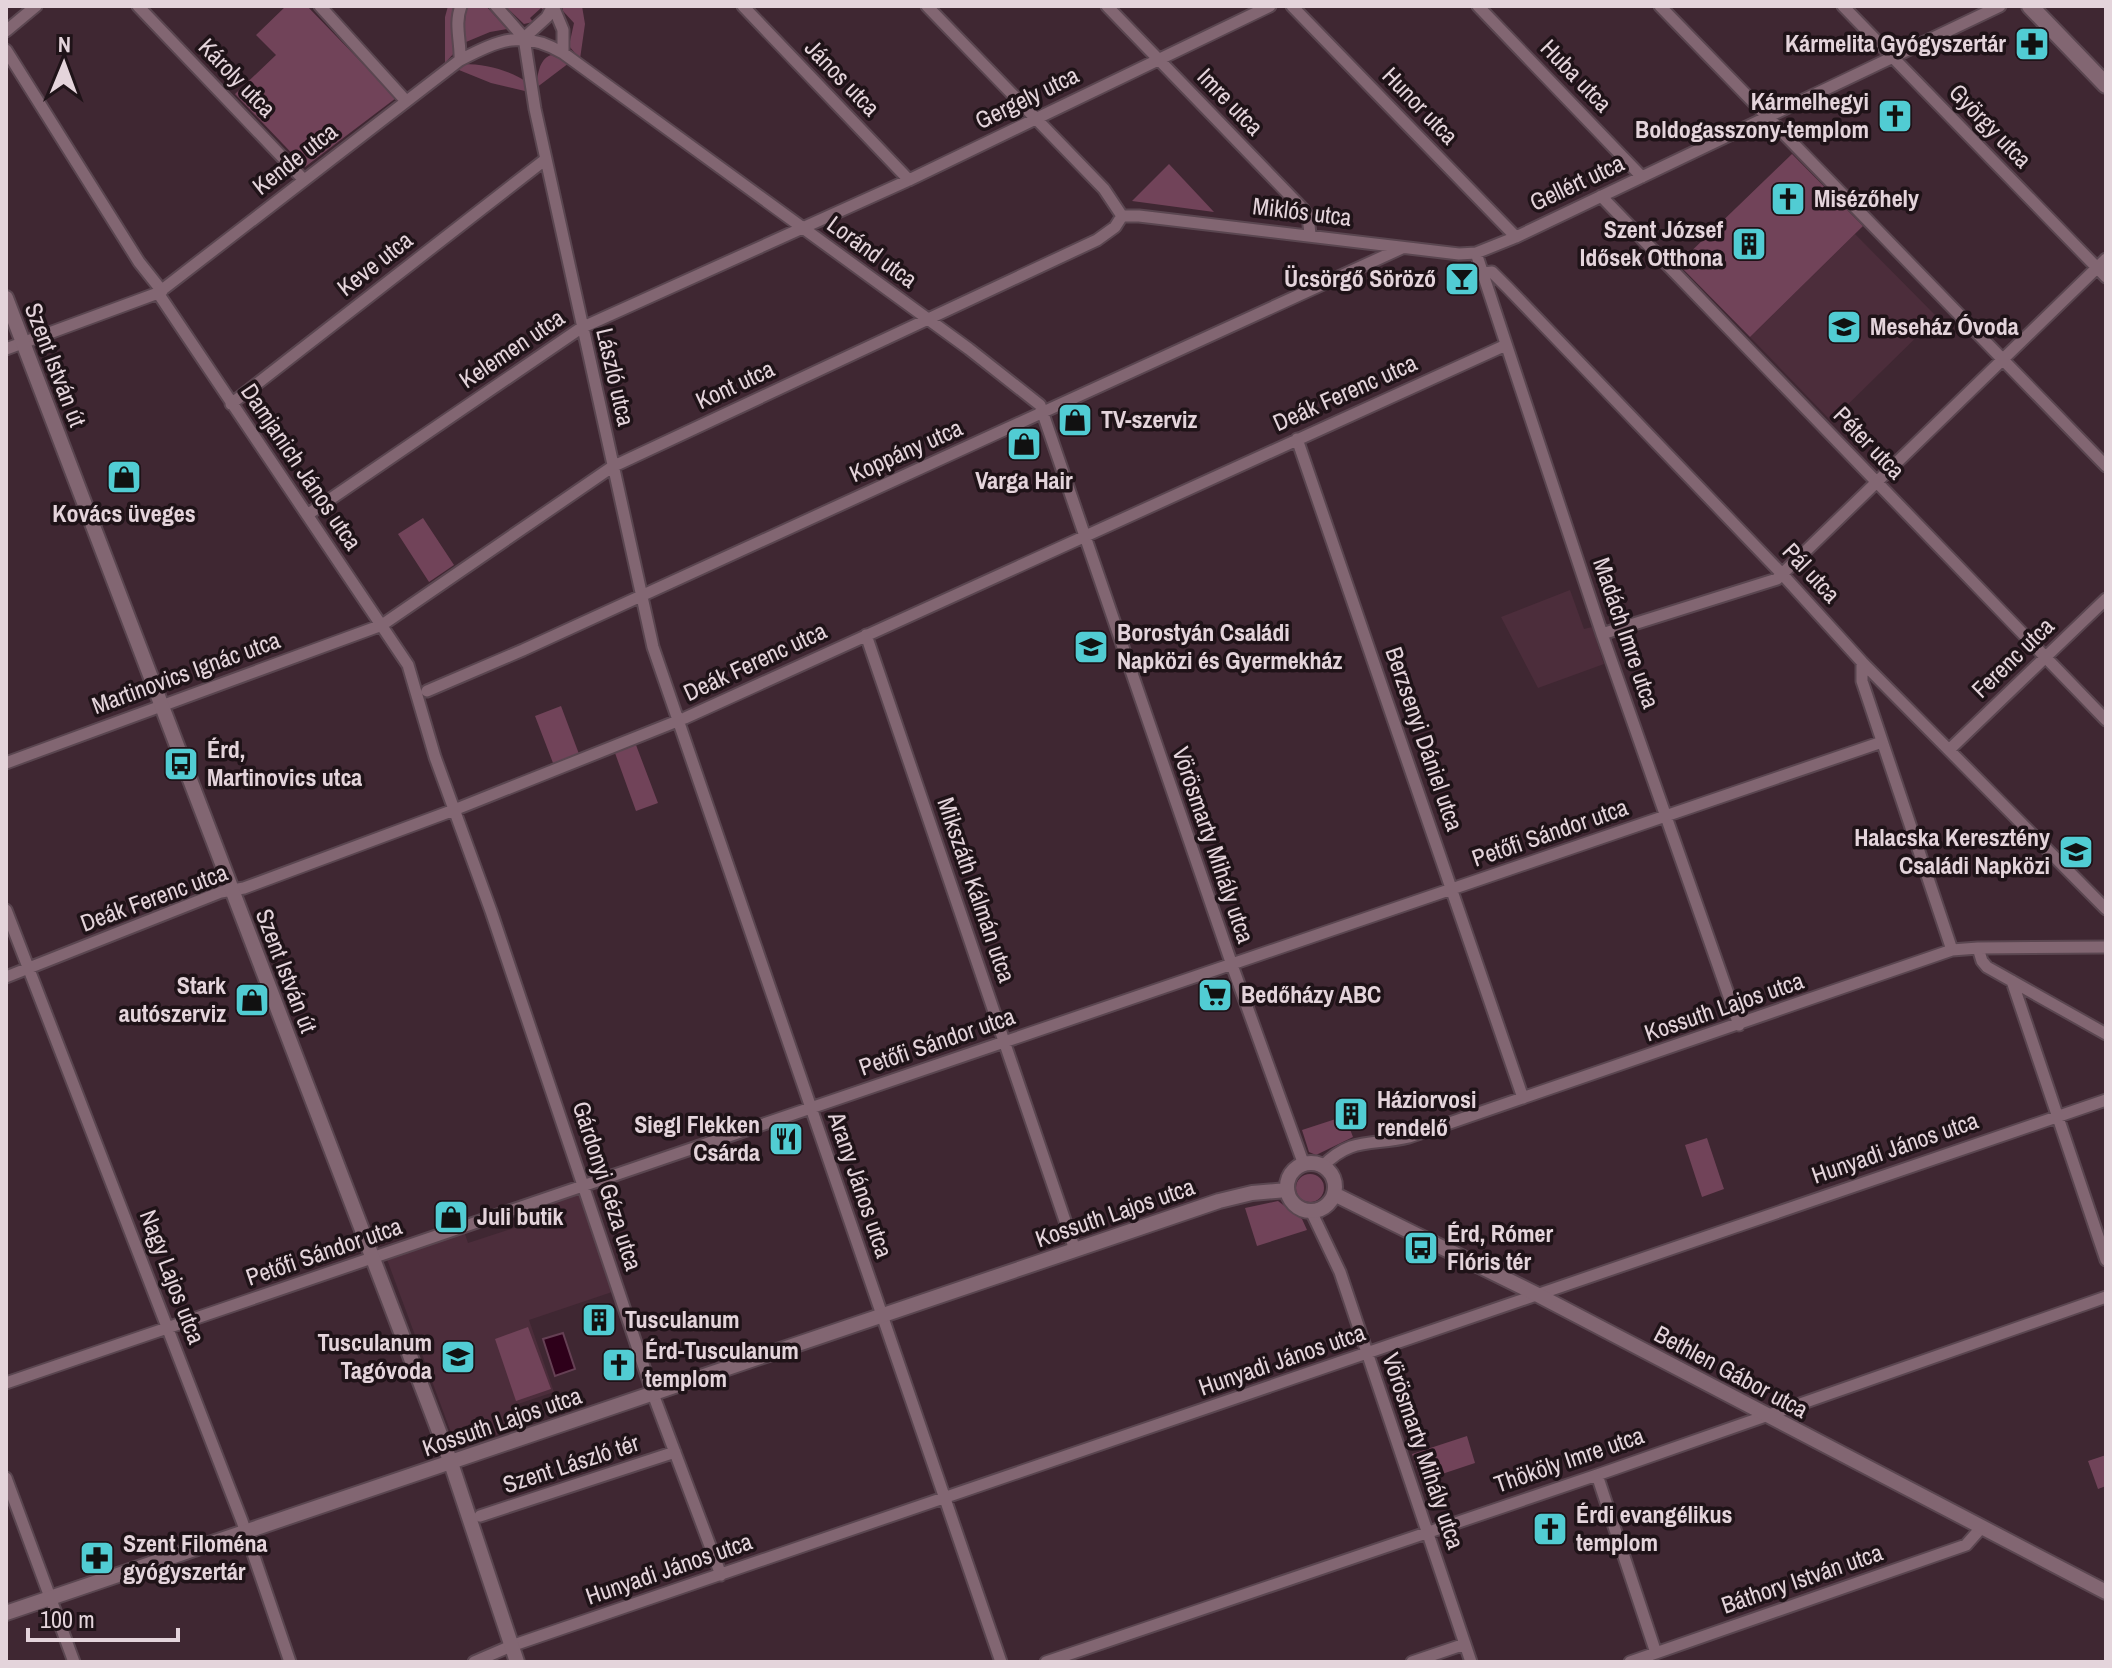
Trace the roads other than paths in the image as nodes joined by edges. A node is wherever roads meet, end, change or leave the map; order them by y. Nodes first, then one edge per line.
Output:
1 (36, 6) edge
2 (138, 6) edge
3 (320, 6) edge
4 (461, 6) edge
5 (496, 6) edge
6 (743, 6) edge
7 (927, 6) edge
8 (1107, 6) edge
9 (1270, 6) edge
10 (1292, 6) edge
11 (1478, 6) edge
12 (1660, 6) edge
13 (1843, 6) edge
14 (2000, 6) edge
15 (2030, 6) edge
16 (8, 27) edge
17 (524, 38) junction
18 (6, 50) edge
19 (563, 53) junction
20 (1892, 57) junction
21 (460, 60) junction
22 (1159, 60) junction
23 (2106, 85) edge
24 (406, 101) junction
25 (1767, 117) junction
26 (1037, 118) junction
27 (546, 159) junction
28 (1642, 177) junction
29 (304, 180) junction
30 (909, 180) junction
31 (1601, 196) junction
32 (1122, 216) junction
33 (802, 227) junction
34 (1310, 234) junction
35 (1516, 237) junction
36 (1402, 248) junction
37 (1476, 253) junction
38 (2101, 263) edge
39 (1483, 273) junction
40 (2106, 277) edge
41 (160, 292) junction
42 (6, 298) edge
43 (927, 320) junction
44 (581, 328) junction
45 (23, 343) junction
46 (1506, 345) junction
47 (6, 349) edge
48 (2002, 359) junction
49 (231, 404) junction
50 (1044, 413) junction
51 (1297, 439) junction
52 (2106, 466) edge
53 (612, 467) junction
54 (1876, 482) junction
55 (307, 515) junction
56 (1085, 537) junction
57 (1782, 574) junction
58 (642, 595) junction
59 (2106, 599) edge
60 (382, 625) junction
61 (1602, 634) junction
62 (866, 635) junction
63 (2046, 657) junction
64 (1862, 662) junction
65 (408, 665) junction
66 (427, 691) junction
67 (161, 704) junction
68 (422, 710) junction
69 (2106, 720) edge
70 (678, 721) junction
71 (1882, 742) junction
72 (1950, 749) junction
73 (6, 763) edge
74 (454, 810) junction
75 (1665, 815) junction
76 (1453, 890) junction
77 (232, 891) junction
78 (2106, 909) edge
79 (6, 910) edge
80 (2106, 947) edge
81 (1978, 948) junction
82 (1952, 950) junction
83 (1232, 965) junction
84 (29, 968) junction
85 (6, 977) edge
86 (2012, 981) junction
87 (1739, 1025) junction
88 (2106, 1034) edge
89 (1004, 1042) junction
90 (1523, 1098) junction
91 (2106, 1100) edge
92 (810, 1109) junction
93 (2057, 1116) junction
94 (1304, 1165) junction
95 (1322, 1167) junction
96 (584, 1187) junction
97 (1287, 1190) junction
98 (1334, 1194) junction
99 (1311, 1211) junction
100 (1075, 1250) junction
101 (373, 1258) junction
102 (2106, 1260) edge
103 (1536, 1294) junction
104 (2106, 1297) edge
105 (882, 1316) junction
106 (168, 1328) junction
107 (1368, 1355) junction
108 (6, 1383) edge
109 (653, 1394) junction
110 (1765, 1415) junction
111 (675, 1452) junction
112 (451, 1463) junction
113 (1597, 1475) junction
114 (6, 1478) edge
115 (943, 1498) junction
116 (480, 1516) dead end
117 (1981, 1528) junction
118 (1427, 1531) junction
119 (246, 1533) junction
120 (721, 1575) junction
121 (2106, 1592) edge
122 (52, 1598) junction
123 (6, 1613) edge
124 (1465, 1644) junction
125 (511, 1646) junction
126 (1656, 1653) junction
127 (74, 1662) edge
128 (290, 1662) edge
129 (474, 1662) edge
130 (517, 1662) edge
131 (1001, 1662) edge
132 (1046, 1662) edge
133 (1412, 1662) edge
134 (1471, 1662) edge
135 (1630, 1662) edge

1 - 16 street
2 - 29 street, Károly utca
3 - 24 street
4 - 21 street
5 - 17 street
6 - 30 street, János utca
7 - 26 street
8 - 22 street, Imre utca
9 - 22 street, Gergely utca
10 - 35 street, Hunor utca
11 - 28 street, Huba utca
12 - 25 street
13 - 20 street, György utca
14 - 20 street, Gellért utca
15 - 23 main road
17 - 19 street, Loránd utca
17 - 19 street
17 - 21 street, Kende utca
17 - 27 street, László utca
18 - 41 street, Damjanich János utca
19 - 33 street, Loránd utca
20 - 25 street, Gellért utca
20 - 38 street, György utca
21 - 24 street, Kende utca
22 - 26 street, Gergely utca
22 - 34 street, Imre utca
24 - 29 street, Kende utca
25 - 28 street, Gellért utca
25 - 48 street
26 - 30 street, Gergely utca
26 - 32 street
27 - 44 street, László utca
27 - 49 street, Keve utca
28 - 31 street, Gellért utca
29 - 41 street, Kende utca
30 - 33 street, Gergely utca
31 - 35 street, Gellért utca
31 - 54 street, Péter utca
32 - 34 street, Miklós utca
32 - 43 street, Kont utca
33 - 43 street, Loránd utca
33 - 44 street, Kelemen utca
34 - 36 street, Miklós utca
35 - 37 street, Gellért utca
36 - 37 street, Miklós utca
36 - 50 street, Koppány utca
37 - 39 street, Madách Imre utca
38 - 40 street, György utca
38 - 48 street
39 - 46 street, Madách Imre utca
39 - 57 street, Pál utca
41 - 45 street, Kende utca
41 - 49 street, Damjanich János utca
42 - 45 street, Szent István út
43 - 50 street, Loránd utca
43 - 53 street, Kont utca
44 - 53 street, László utca
44 - 55 street, Kelemen utca
45 - 47 street, Kende utca
45 - 67 street, Szent István út
46 - 51 street, Deák Ferenc utca
46 - 61 street, Madách Imre utca
48 - 52 street
48 - 54 street
49 - 55 street, Damjanich János utca
50 - 56 street, Loránd utca
50 - 58 street, Koppány utca
51 - 56 street, Deák Ferenc utca
51 - 76 street, Berzsenyi Dániel utca
53 - 58 street, László utca
53 - 60 street, Kont utca
54 - 57 street
54 - 63 street, Péter utca
55 - 60 street, Damjanich János utca
56 - 62 street, Deák Ferenc utca
56 - 83 street, Vörösmarty Mihály utca
57 - 61 street
57 - 64 street, Pál utca
58 - 66 street, Koppány utca
58 - 70 street, László utca
59 - 63 street, Ferenc utca
60 - 65 street, Damjanich János utca
60 - 67 street, Martinovics Ignác utca
61 - 75 street, Madách Imre utca
62 - 70 street, Deák Ferenc utca
62 - 89 street, Mikszáth Kálmán utca
63 - 69 street, Péter utca
63 - 72 street, Ferenc utca
64 - 71 street
64 - 72 street, Pál utca
65 - 66 street, Damjanich János utca
65 - 68 street, Damjanich János utca
66 - 68 street
67 - 73 street, Martinovics Ignác utca
67 - 77 street, Szent István út
68 - 74 street, Damjanich János utca
70 - 74 street, Deák Ferenc utca
70 - 92 street, Arany János utca
71 - 75 street, Petőfi Sándor utca
71 - 82 street
72 - 78 street, Pál utca
74 - 77 street, Deák Ferenc utca
74 - 96 street, Gárdonyi Géza utca
75 - 76 street, Petőfi Sándor utca
75 - 87 street, Madách Imre utca
76 - 83 street, Petőfi Sándor utca
76 - 90 street, Berzsenyi Dániel utca
77 - 84 street, Deák Ferenc utca
77 - 101 street, Szent István út
79 - 84 street, Nagy Lajos utca
80 - 81 street, Kossuth Lajos utca
81 - 82 street, Kossuth Lajos utca
81 - 86 street
82 - 87 street, Kossuth Lajos utca
83 - 89 street, Petőfi Sándor utca
83 - 94 street, Vörösmarty Mihály utca
84 - 85 street, Deák Ferenc utca
84 - 106 street, Nagy Lajos utca
86 - 88 street
86 - 93 street
87 - 90 street, Kossuth Lajos utca
89 - 92 street, Petőfi Sándor utca
89 - 100 street, Mikszáth Kálmán utca
90 - 95 street, Kossuth Lajos utca
91 - 93 street, Hunyadi János utca
92 - 96 street, Petőfi Sándor utca
92 - 105 street, Arany János utca
93 - 102 street
93 - 103 street, Hunyadi János utca
94 - 95 street
94 - 97 street
95 - 98 street
96 - 101 street, Petőfi Sándor utca
96 - 109 street, Gárdonyi Géza utca
97 - 99 street
97 - 100 street, Kossuth Lajos utca
98 - 99 street
98 - 103 street, Bethlen Gábor utca
99 - 107 street, Vörösmarty Mihály utca
100 - 105 street, Kossuth Lajos utca
101 - 106 street, Petőfi Sándor utca
101 - 112 street, Szent István út
103 - 107 street, Hunyadi János utca
103 - 110 street, Bethlen Gábor utca
104 - 110 street, Thököly Imre utca
105 - 109 street, Kossuth Lajos utca
105 - 115 street, Arany János utca
106 - 108 street, Petőfi Sándor utca
106 - 119 street, Nagy Lajos utca
107 - 115 street, Hunyadi János utca
107 - 118 street, Vörösmarty Mihály utca
109 - 111 street, Gárdonyi Géza utca
109 - 112 street, Kossuth Lajos utca
110 - 113 street, Thököly Imre utca
110 - 117 street, Bethlen Gábor utca
111 - 116 street, Szent László tér
111 - 120 street, Gárdonyi Géza utca
112 - 119 street, Kossuth Lajos utca
112 - 125 street, Szent István út
113 - 118 street, Thököly Imre utca
113 - 126 street
114 - 122 street
115 - 120 street, Hunyadi János utca
115 - 131 street, Arany János utca
117 - 121 street, Bethlen Gábor utca
117 - 126 street, Báthory István utca
118 - 124 street, Vörösmarty Mihály utca
118 - 132 street, Thököly Imre utca
119 - 122 street, Kossuth Lajos utca
119 - 128 street, Nagy Lajos utca
120 - 125 street, Hunyadi János utca
122 - 123 street, Kossuth Lajos utca
122 - 127 street
124 - 133 street
124 - 134 street, Vörösmarty Mihály utca
125 - 129 street, Hunyadi János utca
125 - 130 street, Szent István út
126 - 135 street, Báthory István utca

